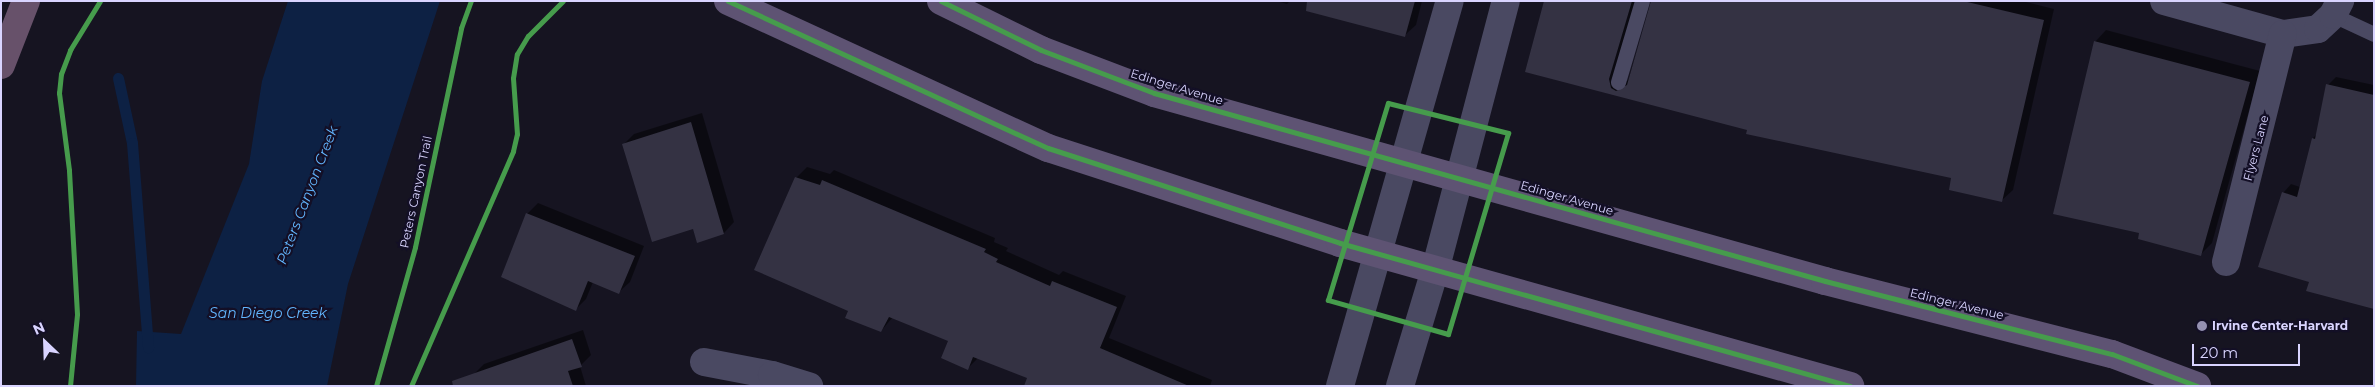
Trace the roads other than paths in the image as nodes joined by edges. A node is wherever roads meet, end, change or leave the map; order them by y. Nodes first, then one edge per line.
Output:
1 (26, 1) edge
2 (728, 1) edge
3 (941, 1) edge
4 (1450, 1) edge
5 (1506, 1) edge
6 (1642, 1) edge
7 (2164, 1) edge
8 (2336, 8) edge
9 (2283, 34) junction
10 (2374, 34) edge
11 (1, 65) edge
12 (1618, 82) dead end
13 (1406, 163) junction
14 (1458, 177) junction
15 (1376, 253) junction
16 (2226, 262) dead end
17 (1436, 268) junction
18 (704, 362) dead end
19 (809, 386) edge
20 (1340, 386) edge
21 (1400, 386) edge
22 (1850, 386) edge
23 (2197, 386) edge

1 - 11 highway
2 - 15 main road
3 - 13 main road, Edinger Avenue
4 - 13 street
5 - 14 street
6 - 12 lane
7 - 9 street
8 - 9 street
8 - 10 lane
9 - 16 street, Flyers Lane
13 - 14 main road, Edinger Avenue
13 - 15 street
14 - 17 street
14 - 23 main road, Edinger Avenue
15 - 17 main road
15 - 20 street
17 - 21 street
17 - 22 main road
18 - 19 street

